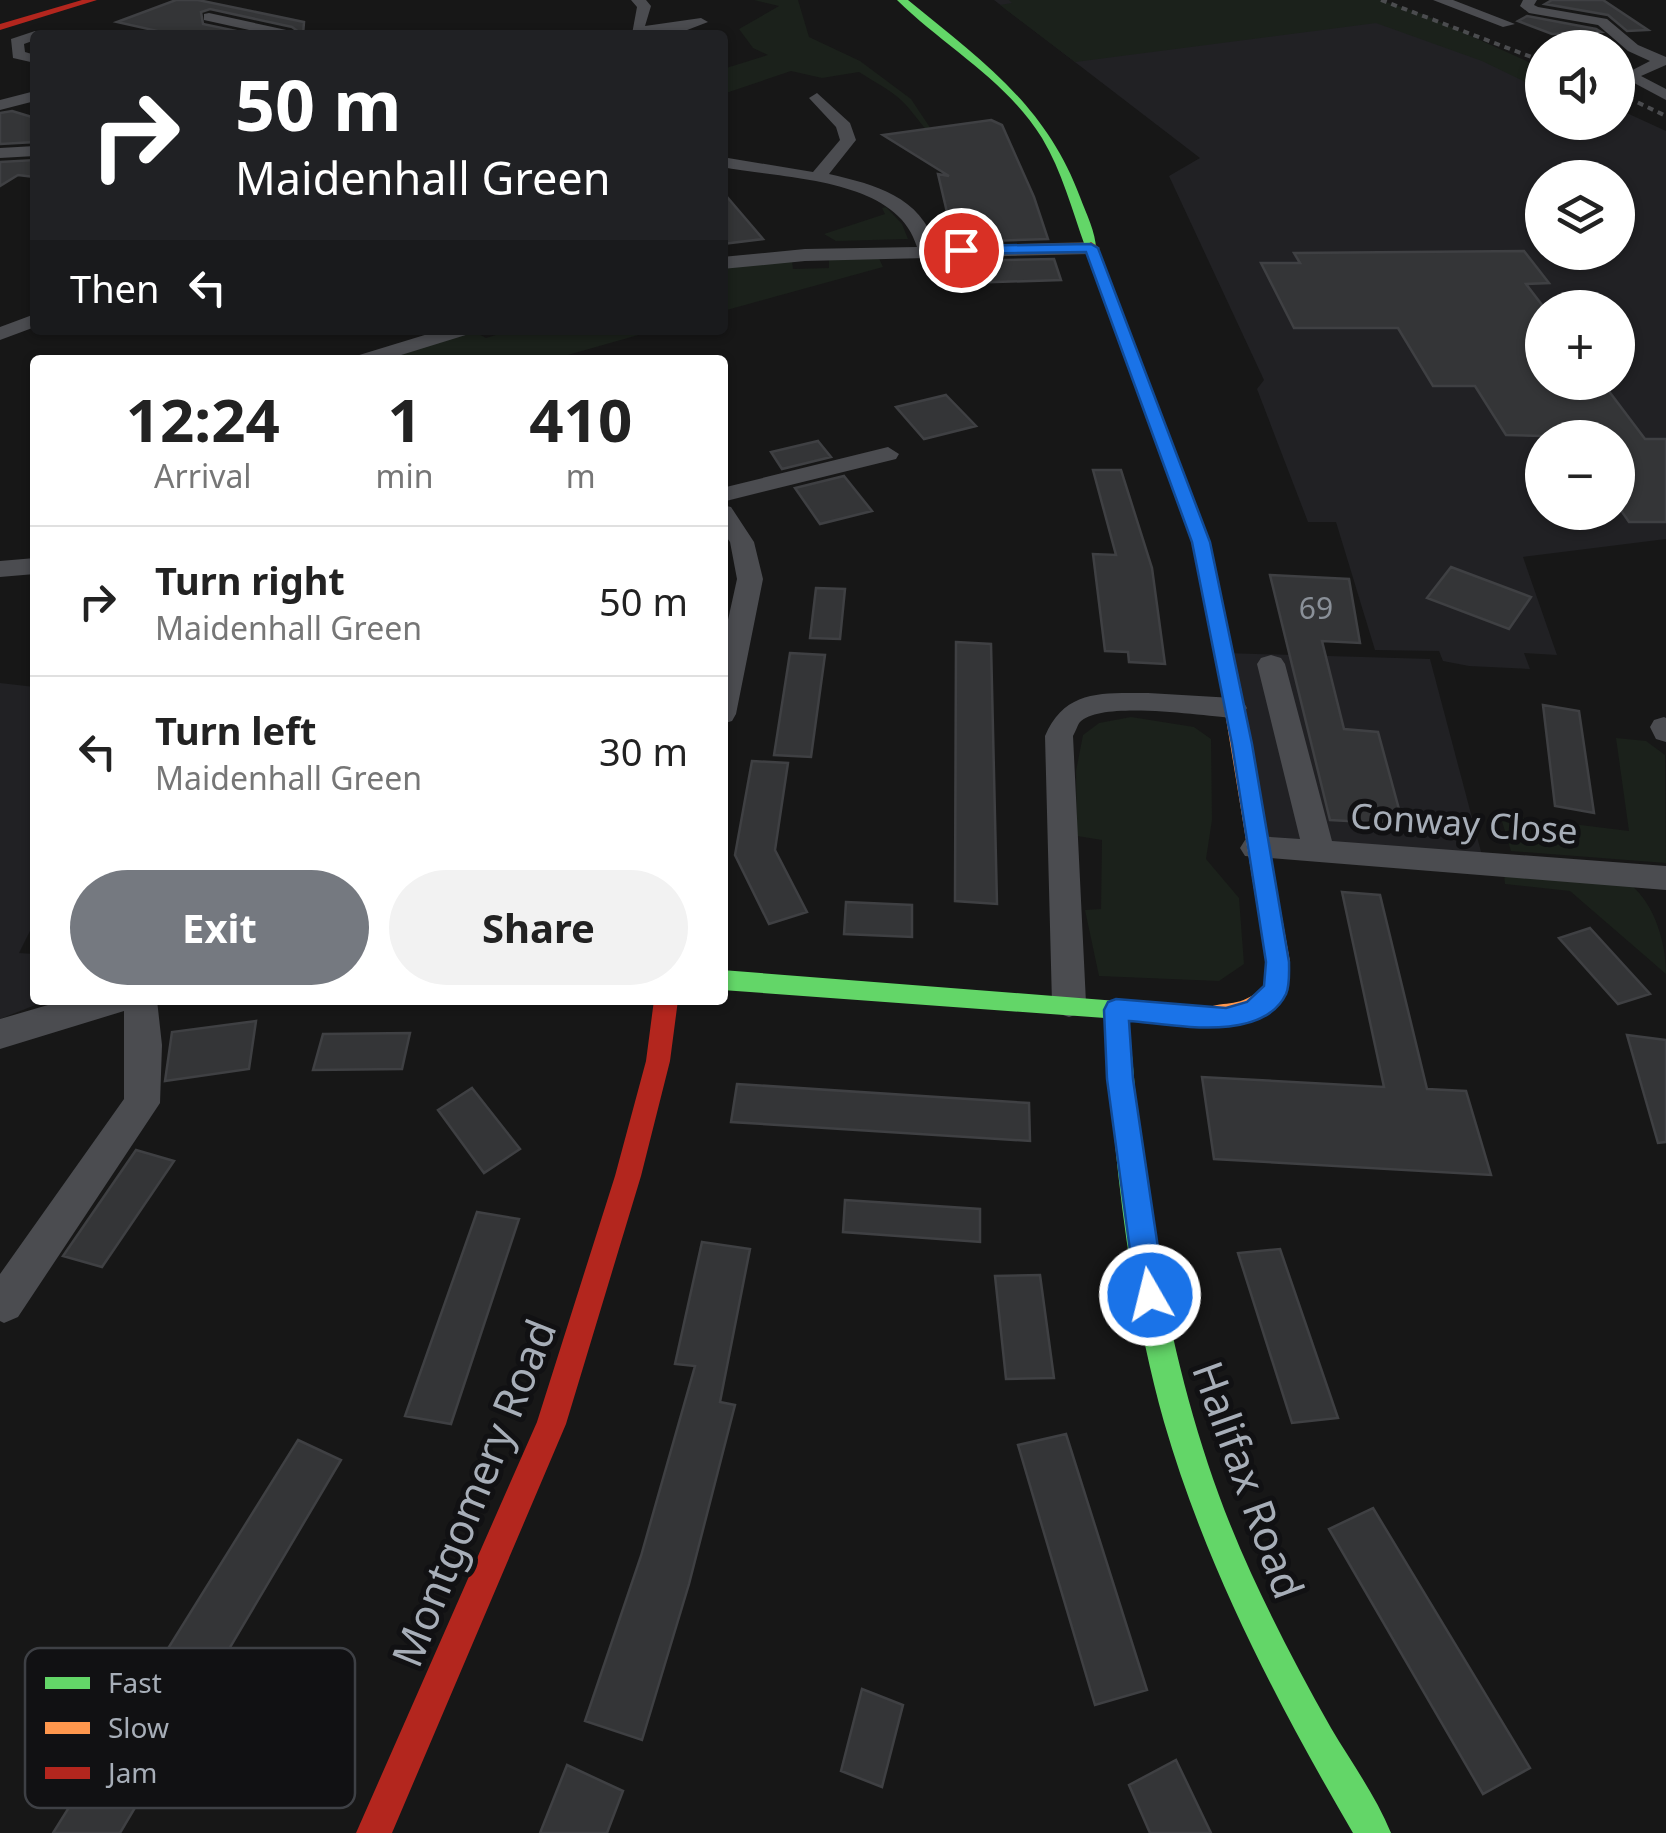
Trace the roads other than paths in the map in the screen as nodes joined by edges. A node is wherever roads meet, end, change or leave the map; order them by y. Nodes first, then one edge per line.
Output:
1 (92, 0) edge
2 (638, 0) edge
3 (902, 0) edge
4 (1440, 0) edge
5 (1530, 0) edge
6 (1615, 7) dead end
7 (1581, 17) junction
8 (209, 18) dead end
9 (700, 22) dead end
10 (1508, 24) dead end
11 (1, 26) edge
12 (241, 30) edge
13 (637, 30) edge
14 (652, 30) edge
15 (30, 37) edge
16 (30, 58) edge
17 (1666, 95) edge
18 (30, 97) edge
19 (817, 98) dead end
20 (0, 105) edge
21 (30, 151) edge
22 (0, 153) edge
23 (728, 163) edge
24 (816, 179) junction
25 (1091, 248) junction
26 (928, 251) junction
27 (728, 262) edge
28 (30, 322) edge
29 (0, 334) edge
30 (412, 336) edge
31 (373, 355) edge
32 (888, 454) dead end
33 (728, 494) edge
34 (728, 521) edge
35 (30, 566) edge
36 (0, 568) edge
37 (1271, 664) dead end
38 (728, 685) edge
39 (1233, 708) junction
40 (1256, 848) junction
41 (1319, 852) junction
42 (1664, 884) edge
43 (728, 980) edge
44 (1069, 1003) junction
45 (97, 1005) edge
46 (140, 1005) edge
47 (665, 1005) edge
48 (1116, 1010) junction
49 (0, 1034) edge
50 (4, 1303) dead end
51 (374, 1833) edge
52 (1372, 1833) edge

1 - 11 street
2 - 13 street
3 - 25 street
4 - 10 street
5 - 7 street
6 - 7 street
7 - 17 street
8 - 12 street
9 - 14 street
15 - 16 street
18 - 20 street
19 - 24 street
21 - 22 street
23 - 24 street
24 - 26 street
25 - 26 street
25 - 39 street
26 - 27 street
28 - 29 street
30 - 31 street
32 - 33 street
34 - 38 street
35 - 36 street
37 - 41 street
39 - 40 street
39 - 44 street
40 - 41 street, Conway Close
40 - 48 street
41 - 42 street, Conway Close
43 - 44 street
44 - 48 street
45 - 49 street
46 - 50 street
47 - 51 street, Montgomery Road
48 - 52 street, Halifax Road

